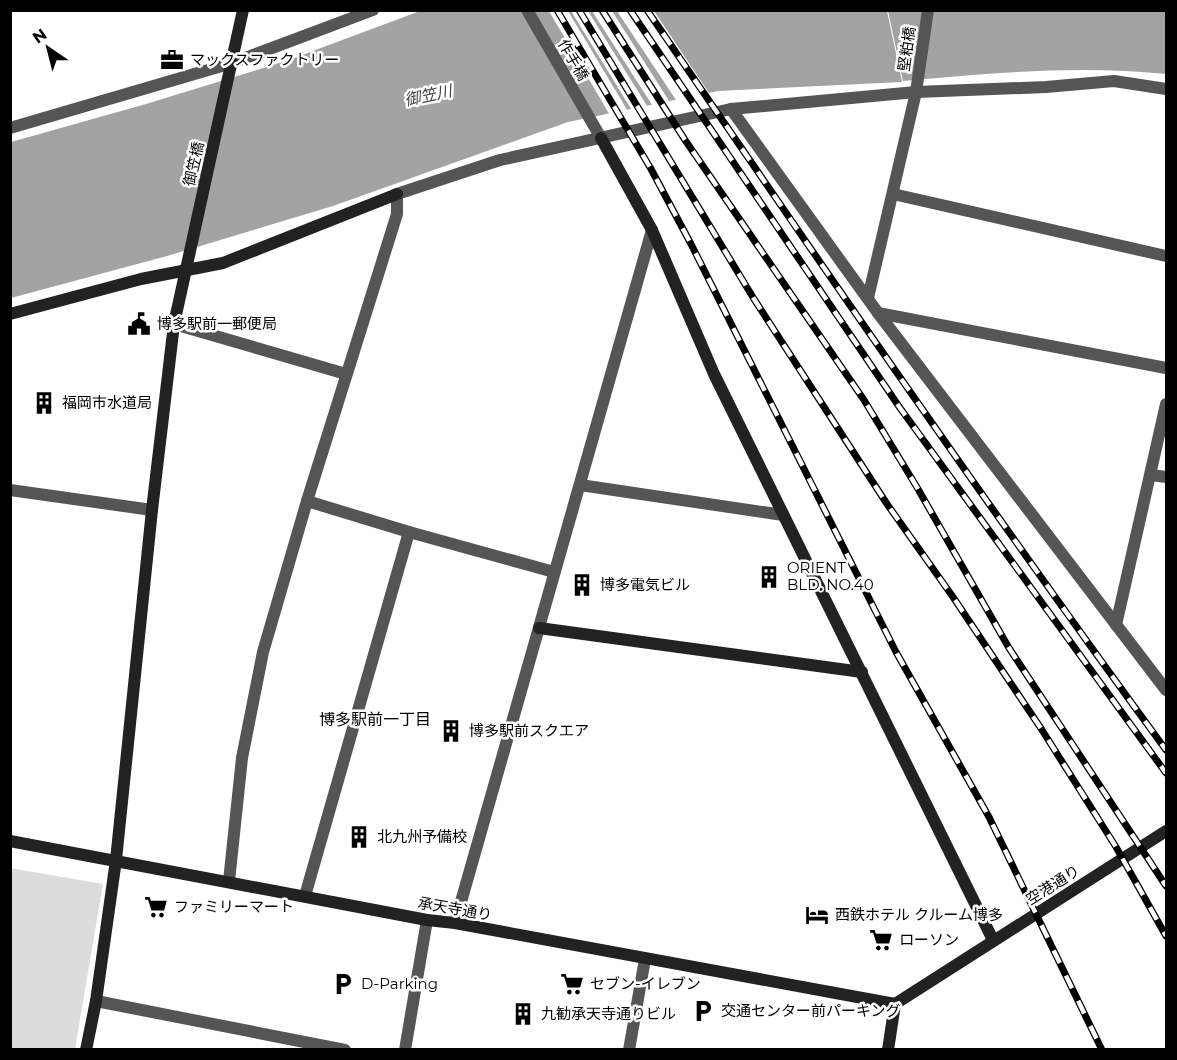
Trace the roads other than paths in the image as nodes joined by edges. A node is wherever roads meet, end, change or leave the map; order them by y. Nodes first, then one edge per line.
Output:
1 (243, 10) edge
2 (373, 10) edge
3 (527, 10) edge
4 (928, 10) edge
5 (232, 63) junction
6 (1167, 89) edge
7 (916, 92) junction
8 (731, 109) junction
9 (10, 128) edge
10 (601, 138) junction
11 (397, 194) junction
12 (893, 194) junction
13 (652, 230) junction
14 (1167, 256) edge
15 (184, 272) junction
16 (868, 298) junction
17 (878, 313) junction
18 (10, 314) edge
19 (174, 324) junction
20 (1167, 368) edge
21 (346, 374) junction
22 (1167, 404) edge
23 (1151, 475) junction
24 (1167, 477) edge
25 (580, 485) junction
26 (10, 490) edge
27 (307, 501) junction
28 (152, 510) junction
29 (783, 515) junction
30 (409, 532) junction
31 (554, 572) junction
32 (1116, 625) junction
33 (539, 628) junction
34 (862, 672) junction
35 (1167, 690) edge
36 (1167, 831) edge
37 (10, 841) edge
38 (116, 860) junction
39 (229, 881) junction
40 (305, 896) junction
41 (427, 920) junction
42 (455, 923) junction
43 (993, 940) junction
44 (645, 959) junction
45 (96, 1000) junction
46 (895, 1004) junction
47 (86, 1050) edge
48 (345, 1050) edge
49 (405, 1050) edge
50 (630, 1050) edge
51 (888, 1050) edge

1 - 5 street, 御笠橋
2 - 5 street
3 - 10 street, 作手橋
4 - 7 street, 堅粕橋
5 - 9 street
5 - 15 street, 御笠橋
6 - 7 street
7 - 8 street
7 - 12 street, 堅粕橋
8 - 10 street
8 - 16 street
10 - 11 street
10 - 13 street
11 - 15 street
11 - 21 street
12 - 14 street
12 - 16 street, 堅粕橋
13 - 25 street
13 - 29 street
15 - 18 street
15 - 19 street, 御笠橋
16 - 17 street
17 - 20 street
17 - 32 street
19 - 21 street
19 - 28 street, 御笠橋
21 - 27 street
22 - 23 street
23 - 24 street
23 - 32 street
25 - 29 street
25 - 31 street
26 - 28 street
27 - 30 street
27 - 39 street
28 - 38 street, 御笠橋
29 - 34 street
30 - 31 street
30 - 40 street
31 - 33 street
32 - 35 street
33 - 34 street
33 - 42 street
34 - 43 street
36 - 43 street, 空港通り
37 - 38 street, 承天寺通り
38 - 39 street, 承天寺通り
38 - 45 street, 御笠橋
39 - 40 street, 承天寺通り
40 - 41 street, 承天寺通り
41 - 42 street, 承天寺通り
41 - 49 street
42 - 44 street, 承天寺通り
43 - 46 street, 空港通り
44 - 46 street, 承天寺通り
44 - 50 street
45 - 47 street, 御笠橋
45 - 48 street
46 - 51 street

